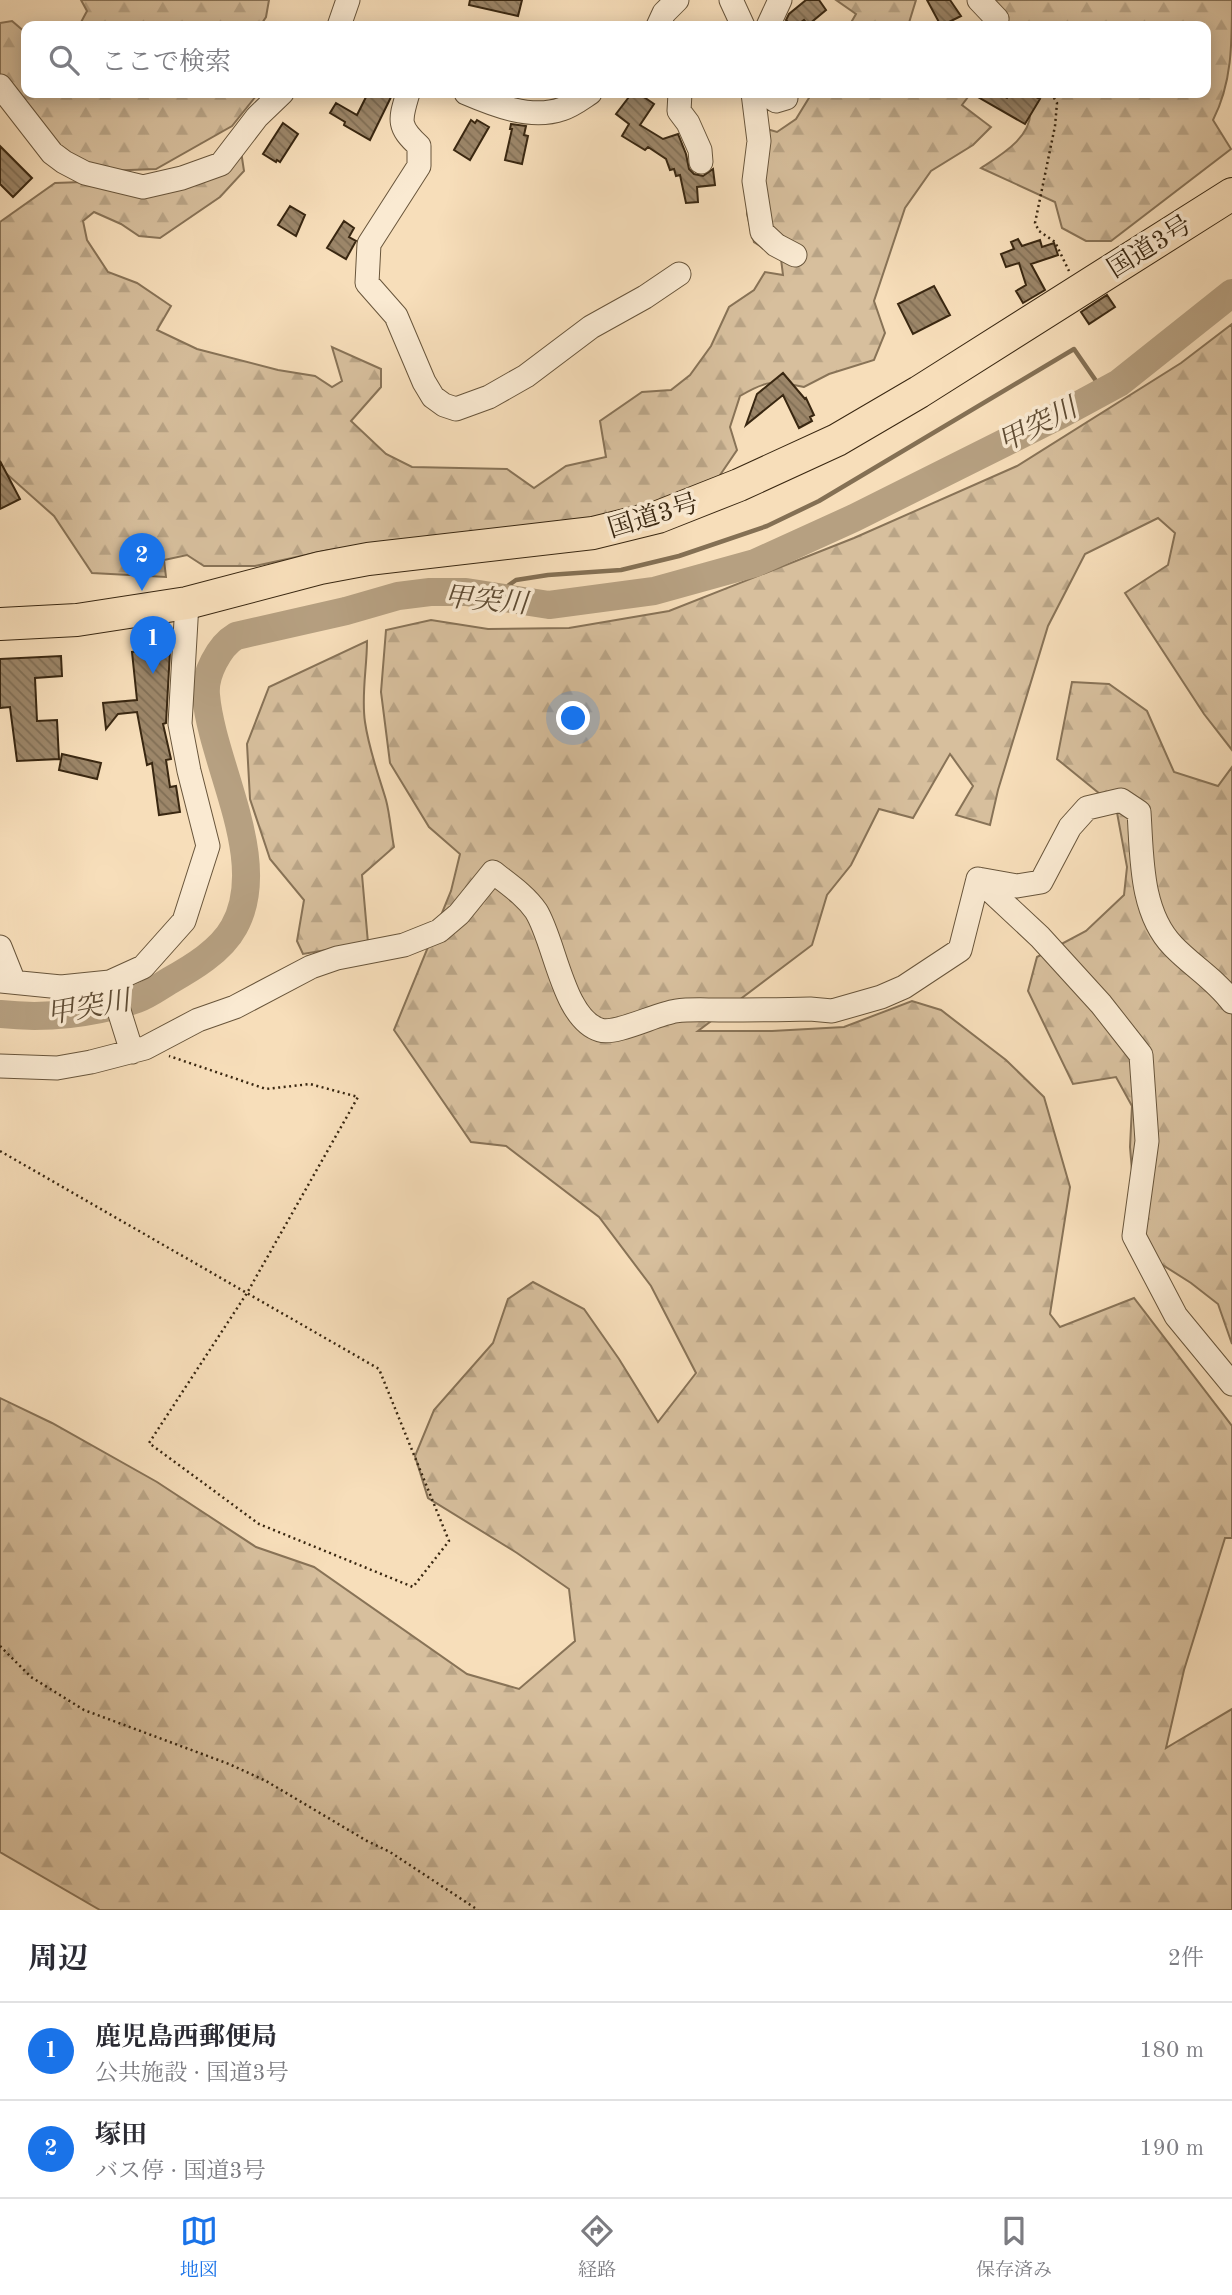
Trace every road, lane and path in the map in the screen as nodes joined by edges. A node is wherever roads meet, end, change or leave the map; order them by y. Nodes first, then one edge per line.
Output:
1 (348, 0) edge
2 (648, 0) edge
3 (677, 0) edge
4 (731, 0) edge
5 (780, 0) edge
6 (979, 0) edge
7 (341, 21) edge
8 (658, 21) edge
9 (660, 21) edge
10 (741, 21) edge
11 (770, 21) edge
12 (996, 21) edge
13 (0, 86) edge
14 (277, 98) edge
15 (407, 98) edge
16 (479, 98) edge
17 (581, 98) edge
18 (680, 98) edge
19 (754, 98) edge
20 (1054, 98) edge
21 (701, 162) dead end
22 (1232, 194) edge
23 (795, 255) dead end
24 (679, 274) dead end
25 (1079, 289) junction
26 (187, 603) junction
27 (0, 624) edge
28 (978, 879) junction
29 (0, 947) edge
30 (7, 981) edge
31 (110, 982) junction
32 (1232, 1002) edge
33 (139, 1050) junction
34 (0, 1066) edge
35 (0, 1152) edge
36 (247, 1293) junction
37 (1232, 1384) edge
38 (0, 1646) edge
39 (478, 1910) edge

1 - 7 street
2 - 8 street
3 - 9 street
4 - 10 street
5 - 11 street
6 - 12 street
13 - 14 street
15 - 24 street
16 - 17 street
18 - 21 street
19 - 23 street
20 - 25 path
22 - 25 highway, 国道3号
25 - 26 highway, 国道3号
26 - 27 highway, 国道3号
26 - 31 street
28 - 32 street
28 - 33 street
28 - 37 street
29 - 30 street
30 - 31 street
31 - 33 street
33 - 34 street
33 - 36 path
35 - 36 path
36 - 36 path
38 - 39 path

